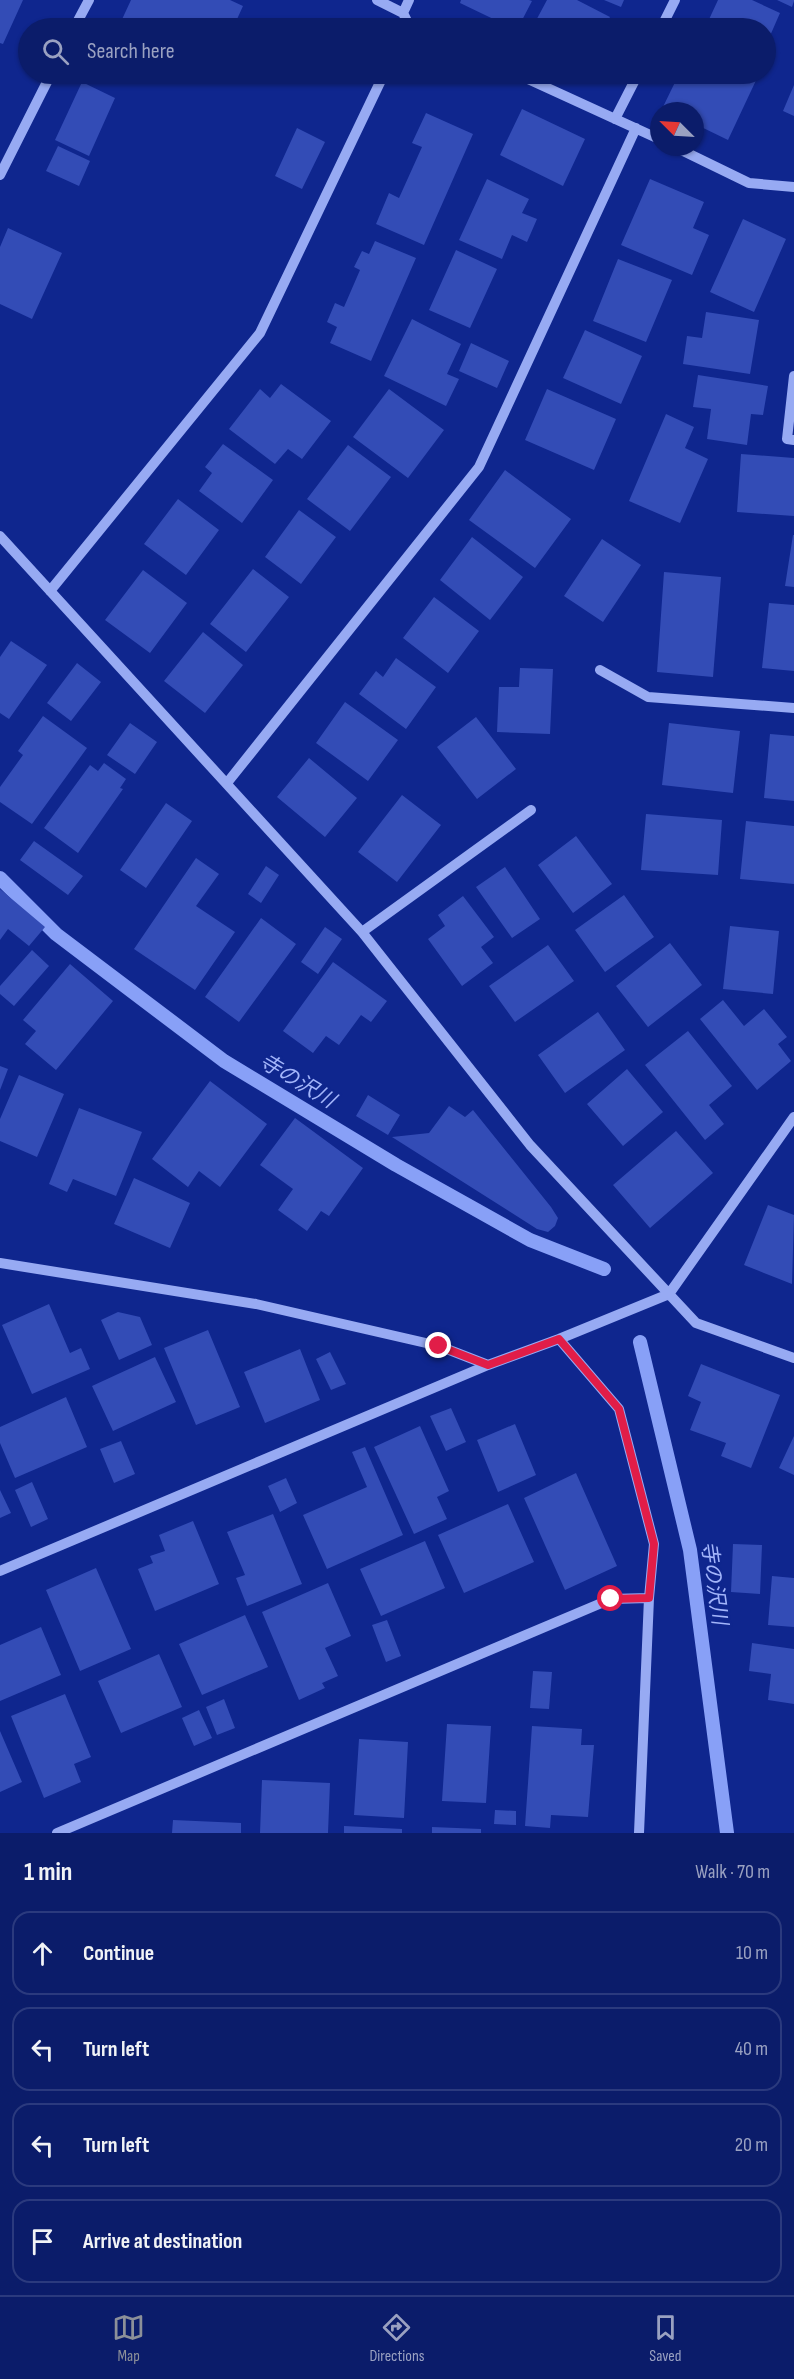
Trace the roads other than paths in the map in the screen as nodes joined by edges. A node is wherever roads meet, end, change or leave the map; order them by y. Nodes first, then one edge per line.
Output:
1 (89, 0) edge
2 (377, 0) edge
3 (409, 0) edge
4 (675, 0) edge
5 (79, 18) edge
6 (401, 18) edge
7 (406, 18) edge
8 (666, 18) edge
9 (46, 84) edge
10 (379, 84) edge
11 (539, 84) edge
12 (633, 84) edge
13 (615, 119) junction
14 (636, 128) junction
15 (650, 135) edge
16 (694, 156) edge
17 (0, 175) edge
18 (794, 187) edge
19 (794, 376) edge
20 (794, 440) edge
21 (0, 536) edge
22 (50, 591) junction
23 (600, 670) dead end
24 (794, 708) edge
25 (227, 783) junction
26 (531, 810) dead end
27 (362, 932) junction
28 (794, 1117) edge
29 (0, 1263) edge
30 (669, 1294) junction
31 (559, 1339) junction
32 (794, 1358) edge
33 (488, 1365) junction
34 (0, 1571) edge
35 (649, 1598) junction
36 (57, 1833) edge
37 (639, 1833) edge

1 - 5 street
2 - 6 street
3 - 7 street
4 - 8 street
9 - 17 street
10 - 22 street
11 - 13 street
12 - 13 street
13 - 14 street
14 - 15 street
14 - 25 street
16 - 18 street
19 - 20 street
21 - 22 street
22 - 25 street
23 - 24 street
25 - 27 street
26 - 27 street
27 - 30 street
28 - 30 street
29 - 33 street
30 - 31 street
30 - 32 street
31 - 33 street
31 - 35 street
33 - 34 street
35 - 36 street
35 - 37 street

